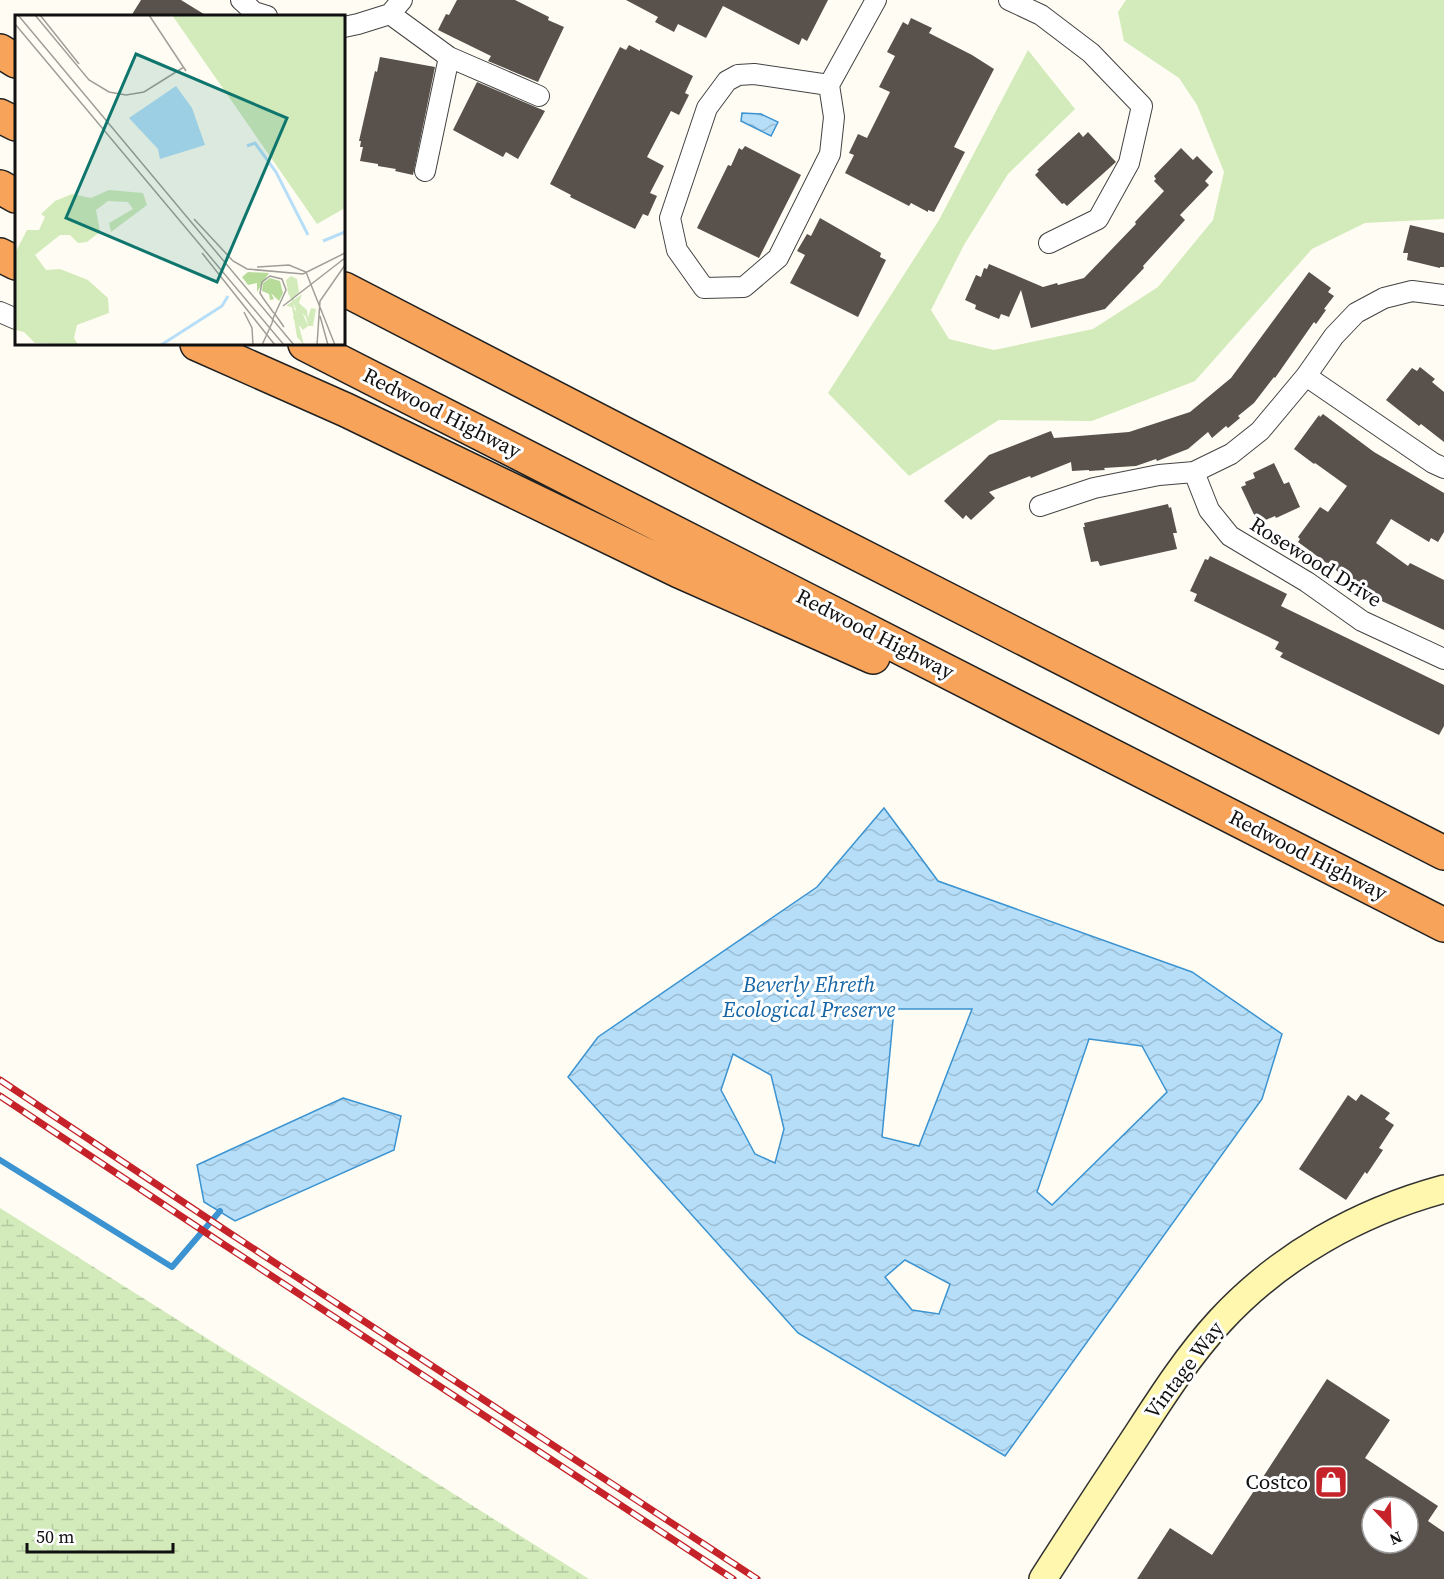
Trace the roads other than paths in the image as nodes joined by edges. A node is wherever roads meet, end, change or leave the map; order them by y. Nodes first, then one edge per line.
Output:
1 (876, 0) edge
2 (1009, 0) edge
3 (396, 7) edge
4 (345, 27) edge
5 (0, 51) edge
6 (449, 57) junction
7 (15, 60) edge
8 (829, 85) junction
9 (539, 96) dead end
10 (0, 116) edge
11 (15, 124) edge
12 (425, 171) dead end
13 (0, 188) edge
14 (15, 196) edge
15 (1049, 243) dead end
16 (0, 255) edge
17 (15, 262) edge
18 (345, 270) edge
19 (345, 290) edge
20 (1444, 295) edge
21 (0, 312) edge
22 (393, 314) junction
23 (15, 319) edge
24 (199, 345) edge
25 (307, 345) edge
26 (1306, 376) junction
27 (1444, 468) edge
28 (1194, 472) junction
29 (1040, 506) dead end
30 (1444, 659) edge
31 (1195, 798) junction
32 (1444, 853) edge
33 (1444, 925) edge
34 (1444, 1189) edge
35 (1043, 1579) edge

1 - 8 street
2 - 15 street
3 - 4 street
3 - 6 street
5 - 7 highway
6 - 9 street
6 - 12 street
8 - 8 street
10 - 11 highway
13 - 14 highway
16 - 17 highway
18 - 22 highway
19 - 22 highway
20 - 26 street
21 - 23 street
22 - 32 highway
24 - 31 highway
25 - 31 highway, Redwood Highway
26 - 27 street
26 - 28 street
28 - 29 street
28 - 30 street, Rosewood Drive
31 - 33 highway, Redwood Highway
34 - 35 street, Vintage Way

